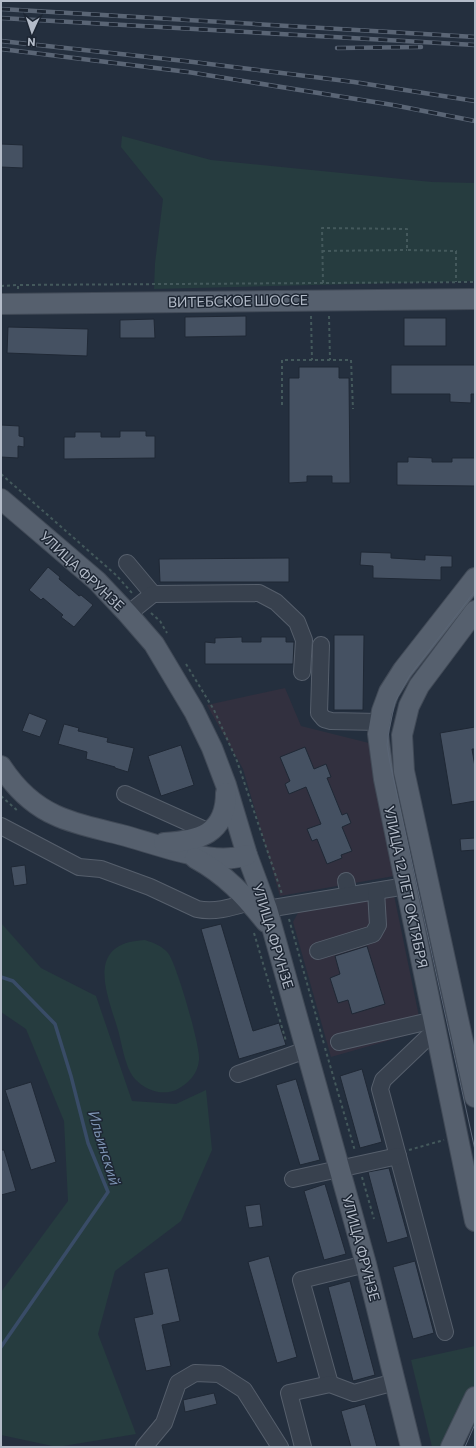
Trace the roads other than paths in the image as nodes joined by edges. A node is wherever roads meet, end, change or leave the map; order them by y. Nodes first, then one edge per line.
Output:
1 (475, 299) edge
2 (1, 304) edge
3 (1, 499) edge
4 (127, 563) dead end
5 (475, 578) edge
6 (153, 594) junction
7 (135, 609) junction
8 (475, 611) edge
9 (321, 646) dead end
10 (302, 672) dead end
11 (379, 722) junction
12 (1, 766) edge
13 (226, 785) junction
14 (124, 794) dead end
15 (1, 826) edge
16 (207, 834) junction
17 (155, 844) junction
18 (186, 853) junction
19 (247, 855) junction
20 (406, 886) junction
21 (376, 891) junction
22 (263, 913) junction
23 (318, 951) dead end
24 (435, 1028) junction
25 (339, 1042) dead end
26 (306, 1050) junction
27 (238, 1074) dead end
28 (475, 1097) edge
29 (397, 1155) junction
30 (339, 1169) junction
31 (294, 1179) dead end
32 (475, 1221) edge
33 (366, 1264) junction
34 (445, 1332) dead end
35 (395, 1382) junction
36 (330, 1384) junction
37 (475, 1397) edge
38 (144, 1447) edge
39 (280, 1447) edge
40 (303, 1447) edge
41 (411, 1447) edge
42 (451, 1447) edge

1 - 2 main road, ВИТЕБСКОЕ ШОССЕ
3 - 7 main road, УЛИЦА ФРУНЗЕ
4 - 6 street
5 - 11 main road, УЛИЦА 12 ЛЕТ ОКТЯБРЯ
6 - 7 street
6 - 10 street
7 - 13 main road, УЛИЦА ФРУНЗЕ
8 - 28 main road, УЛИЦА 12 ЛЕТ ОКТЯБРЯ
9 - 11 street
11 - 20 main road, УЛИЦА 12 ЛЕТ ОКТЯБРЯ
12 - 17 main road
13 - 16 main road
13 - 19 main road, УЛИЦА ФРУНЗЕ
14 - 16 street
15 - 22 street
16 - 17 main road
17 - 18 main road
18 - 19 main road
18 - 22 main road
19 - 22 main road, УЛИЦА ФРУНЗЕ
20 - 21 street
20 - 24 main road, УЛИЦА 12 ЛЕТ ОКТЯБРЯ
21 - 22 street
21 - 23 street
22 - 26 main road, УЛИЦА ФРУНЗЕ
24 - 25 street
24 - 29 street
24 - 32 main road, УЛИЦА 12 ЛЕТ ОКТЯБРЯ
26 - 27 street
26 - 30 main road, УЛИЦА ФРУНЗЕ
29 - 30 street
29 - 34 street
30 - 31 street
30 - 33 main road, УЛИЦА ФРУНЗЕ
33 - 35 main road, УЛИЦА ФРУНЗЕ
33 - 36 street
35 - 36 street
35 - 41 main road, УЛИЦА ФРУНЗЕ
36 - 40 street
37 - 42 main road
38 - 39 street

